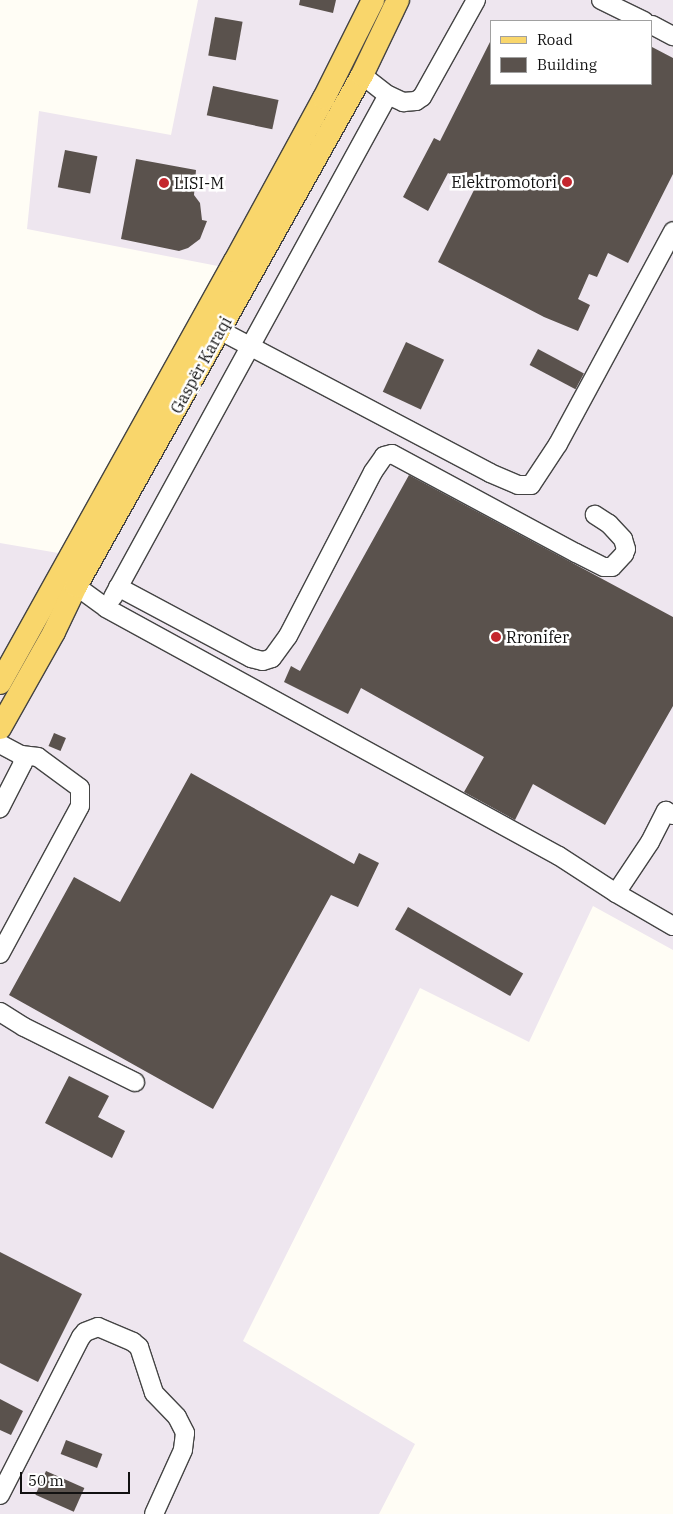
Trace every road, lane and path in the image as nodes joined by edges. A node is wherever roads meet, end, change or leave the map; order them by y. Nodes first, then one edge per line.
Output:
1 (373, 0) edge
2 (398, 0) edge
3 (476, 0) edge
4 (601, 0) edge
5 (642, 20) edge
6 (653, 26) edge
7 (673, 36) edge
8 (362, 75) junction
9 (388, 95) junction
10 (673, 231) edge
11 (221, 331) junction
12 (251, 346) junction
13 (595, 515) dead end
14 (76, 586) junction
15 (118, 588) junction
16 (106, 608) junction
17 (0, 683) edge
18 (0, 728) edge
19 (0, 744) edge
20 (21, 755) junction
21 (0, 808) edge
22 (673, 815) edge
23 (616, 893) junction
24 (673, 926) edge
25 (0, 954) edge
26 (0, 1012) edge
27 (136, 1082) dead end
28 (0, 1495) edge
29 (154, 1514) edge

1 - 17 main road, Gaspër Karaqi
2 - 8 main road, Gaspër Karaqi
3 - 9 lane
4 - 5 lane
6 - 7 lane
8 - 9 lane
8 - 11 main road, Gaspër Karaqi
9 - 12 lane
10 - 12 lane
11 - 12 lane
11 - 14 main road, Gaspër Karaqi
12 - 15 lane
13 - 15 lane
14 - 16 lane
14 - 18 main road, Gaspër Karaqi
15 - 16 lane
16 - 23 lane
19 - 20 lane
20 - 21 lane
20 - 25 lane
22 - 23 lane
23 - 24 lane
26 - 27 lane
28 - 29 lane

